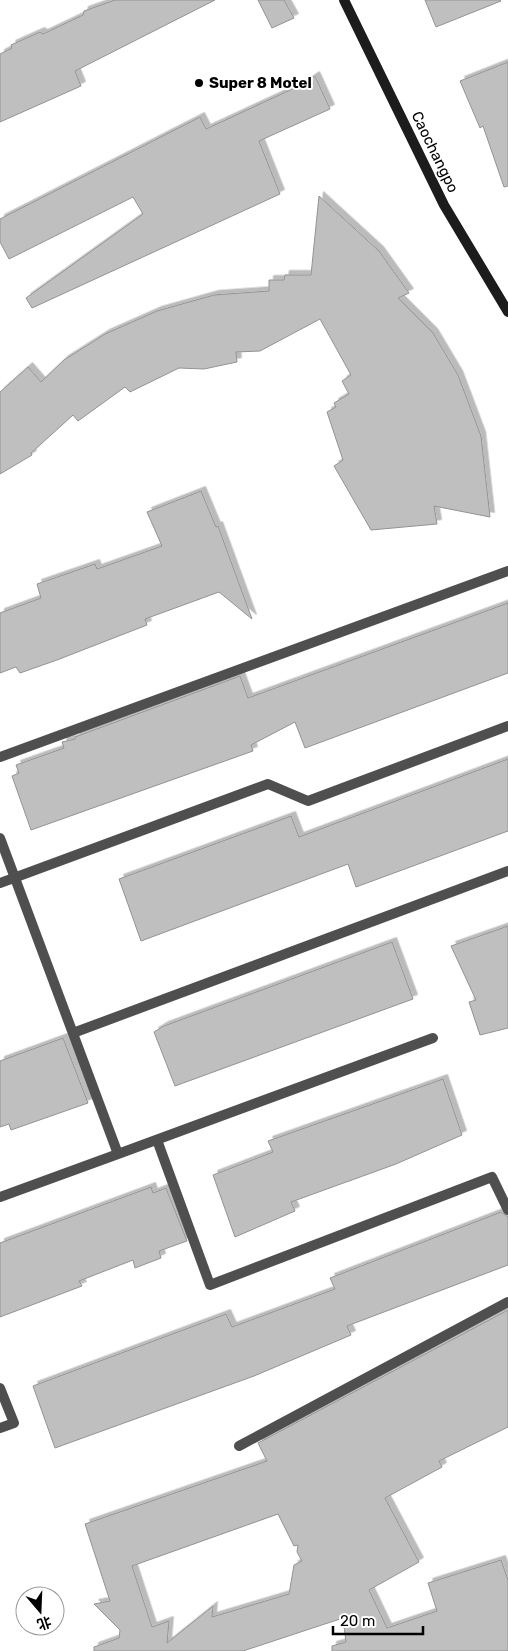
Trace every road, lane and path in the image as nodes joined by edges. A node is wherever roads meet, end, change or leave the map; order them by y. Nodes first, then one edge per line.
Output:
1 (344, 0) edge
2 (508, 312) edge
3 (508, 571) edge
4 (508, 726) edge
5 (0, 757) edge
6 (0, 838) edge
7 (508, 871) edge
8 (15, 878) junction
9 (0, 883) edge
10 (72, 1033) junction
11 (433, 1038) dead end
12 (157, 1140) junction
13 (118, 1154) junction
14 (0, 1197) edge
15 (508, 1210) edge
16 (508, 1302) edge
17 (0, 1388) edge
18 (0, 1428) edge
19 (239, 1446) dead end

1 - 2 street, Caochangpo
3 - 5 lane
4 - 8 lane
6 - 8 lane
7 - 10 lane
8 - 9 lane
8 - 10 lane
10 - 13 lane
11 - 12 lane
12 - 13 lane
12 - 15 lane
13 - 14 lane
16 - 19 lane
17 - 18 lane

